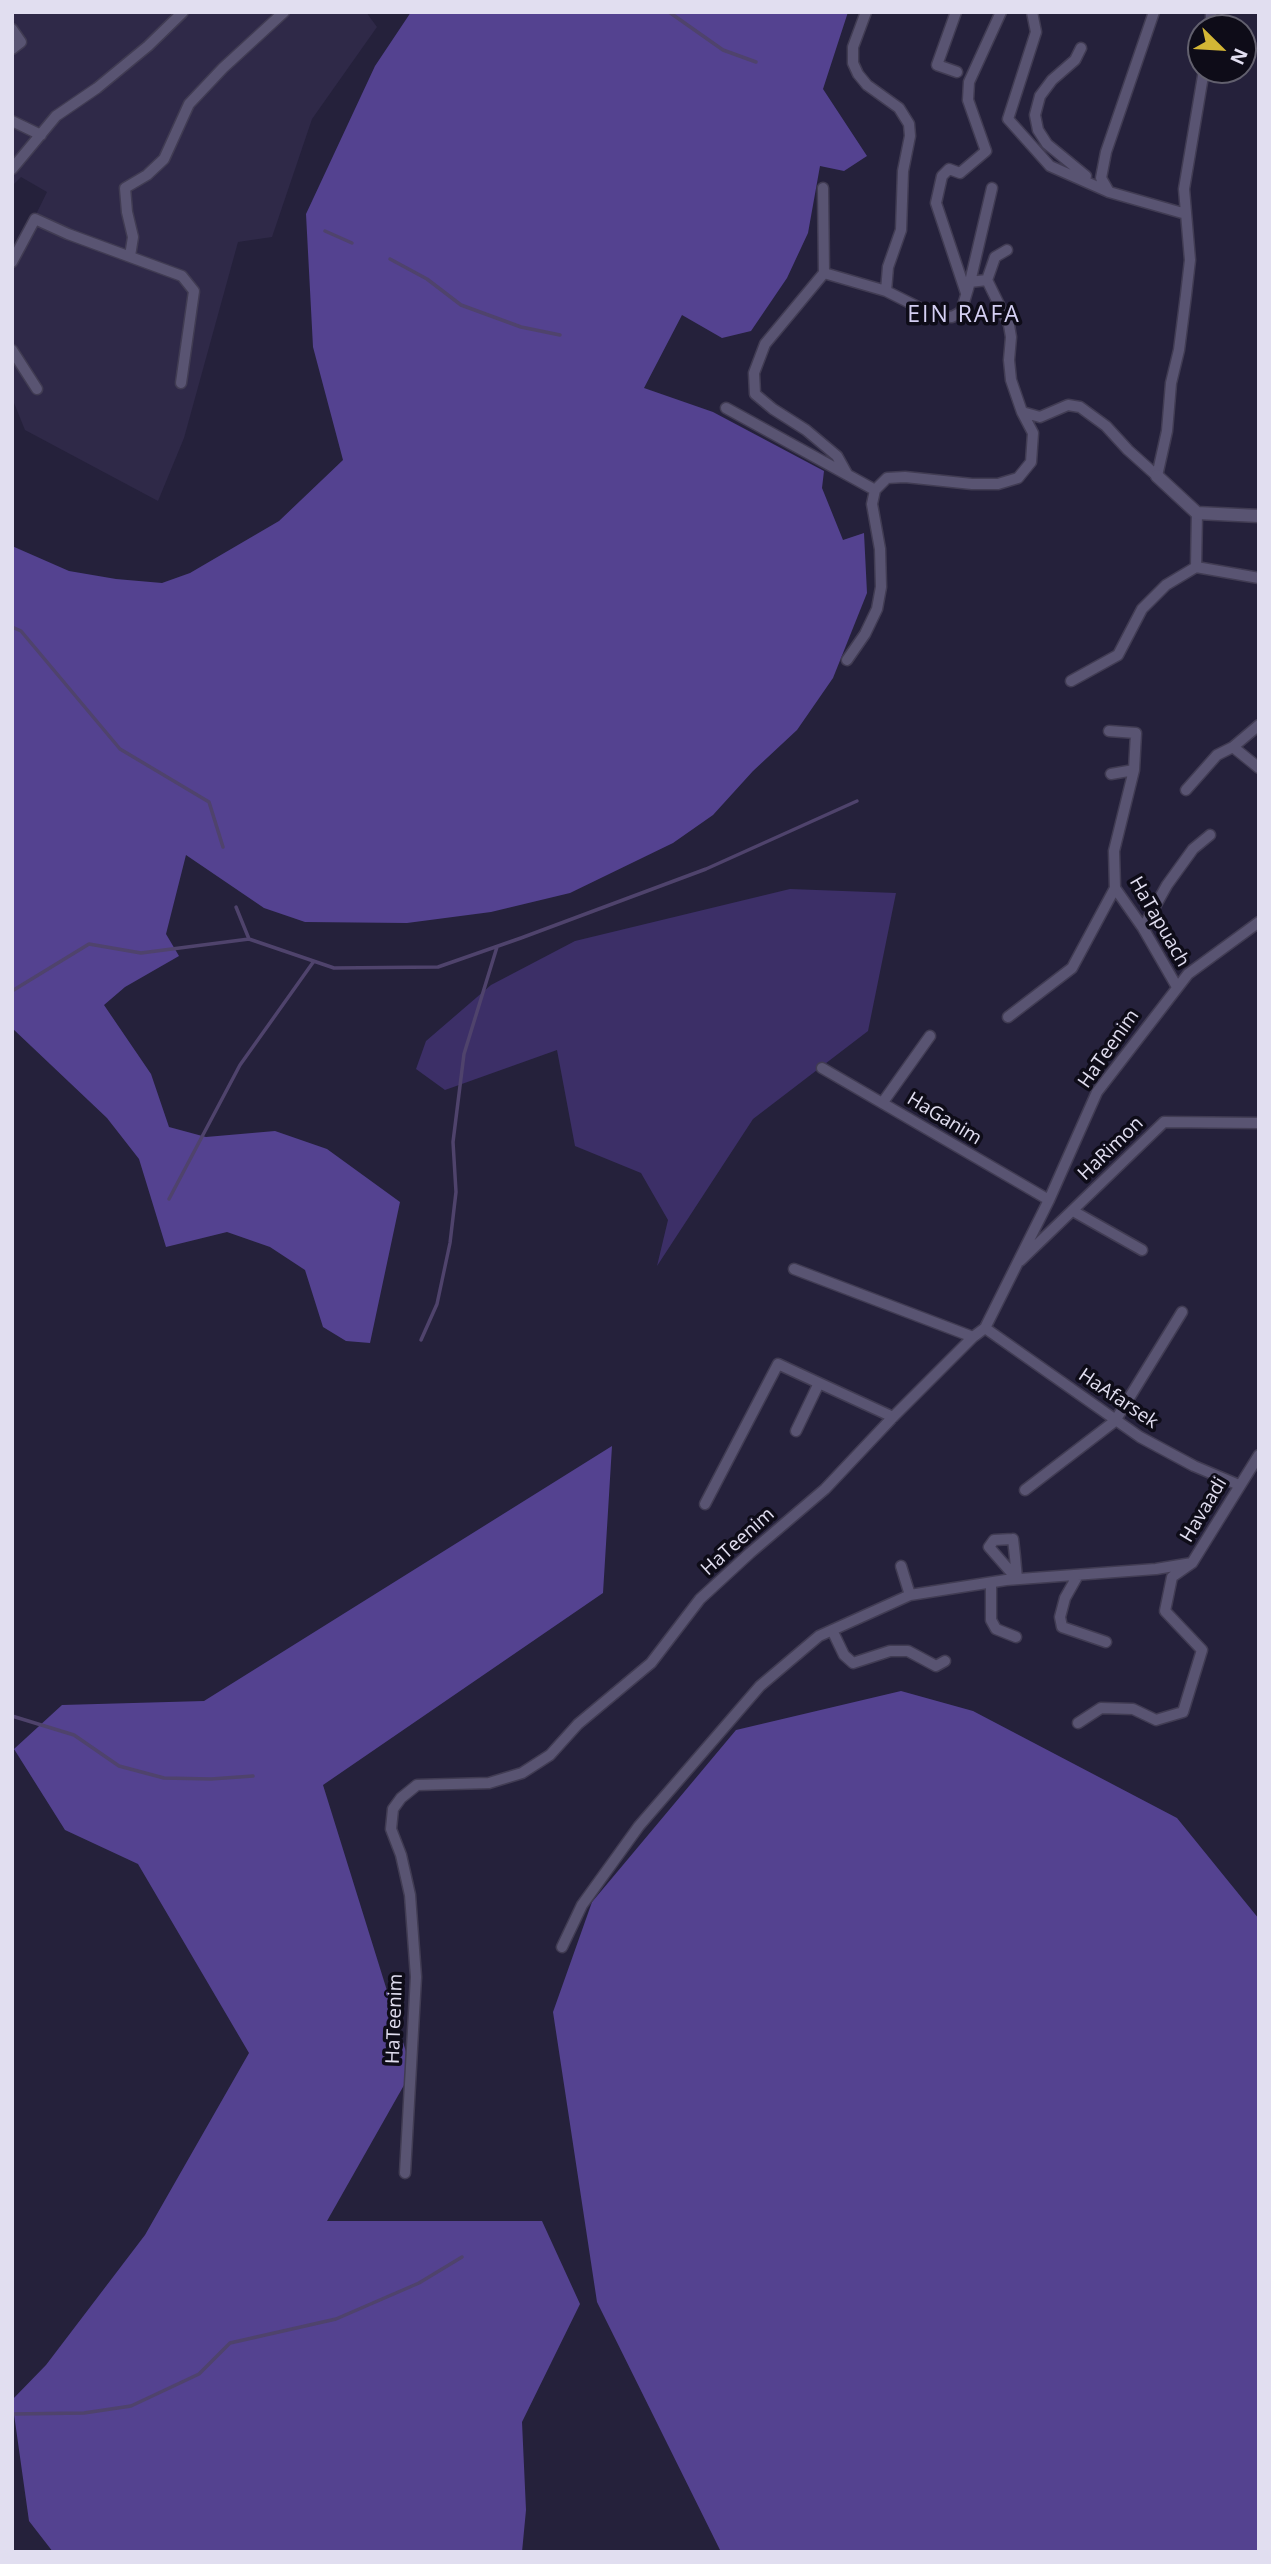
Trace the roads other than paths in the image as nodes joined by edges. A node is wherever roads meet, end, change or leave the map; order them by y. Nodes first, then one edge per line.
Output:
1 (183, 12) edge
2 (284, 12) edge
3 (866, 12) edge
4 (956, 12) edge
5 (1001, 12) edge
6 (1032, 12) edge
7 (1154, 12) edge
8 (12, 29) edge
9 (949, 30) junction
10 (961, 34) dead end
11 (1082, 48) dead end
12 (12, 49) edge
13 (957, 72) dead end
14 (1202, 84) edge
15 (12, 121) edge
16 (41, 135) junction
17 (12, 169) edge
18 (823, 188) dead end
19 (992, 188) dead end
20 (1109, 192) junction
21 (1186, 214) junction
22 (1007, 250) dead end
23 (130, 256) junction
24 (12, 262) edge
25 (824, 273) junction
26 (987, 280) junction
27 (968, 288) junction
28 (886, 292) junction
29 (12, 350) edge
30 (181, 383) dead end
31 (37, 390) dead end
32 (726, 408) dead end
33 (1022, 412) junction
34 (847, 474) junction
35 (1157, 476) junction
36 (875, 490) junction
37 (1197, 513) junction
38 (1259, 516) edge
39 (1196, 566) junction
40 (1259, 578) edge
41 (847, 660) dead end
42 (1071, 681) dead end
43 (1259, 725) edge
44 (1109, 730) dead end
45 (1233, 747) junction
46 (1259, 768) edge
47 (1134, 770) junction
48 (1111, 774) dead end
49 (1186, 790) dead end
50 (1210, 835) dead end
51 (1115, 888) junction
52 (1259, 922) edge
53 (1143, 928) junction
54 (1177, 987) junction
55 (1008, 1017) dead end
56 (930, 1036) dead end
57 (822, 1068) dead end
58 (883, 1102) junction
59 (1259, 1123) edge
60 (1049, 1200) junction
61 (1073, 1211) junction
62 (1142, 1250) dead end
63 (1014, 1267) junction
64 (794, 1269) dead end
65 (1182, 1312) dead end
66 (985, 1328) junction
67 (973, 1337) junction
68 (819, 1383) junction
69 (893, 1417) junction
70 (1115, 1421) junction
71 (796, 1431) dead end
72 (1259, 1455) edge
73 (1239, 1485) junction
74 (1025, 1490) dead end
75 (705, 1504) dead end
76 (1192, 1563) junction
77 (901, 1566) dead end
78 (1078, 1575) junction
79 (991, 1583) junction
80 (911, 1595) junction
81 (832, 1630) junction
82 (1016, 1637) dead end
83 (1106, 1642) dead end
84 (944, 1661) dead end
85 (1078, 1723) dead end
86 (562, 1947) dead end
87 (405, 2173) dead end

1 - 16 street
2 - 23 street
3 - 28 street
4 - 9 street
5 - 27 street
6 - 20 street
7 - 20 street
8 - 12 street
9 - 10 street
9 - 13 street
11 - 20 street
14 - 21 street
15 - 16 street
16 - 17 street
18 - 25 street
19 - 27 street
20 - 21 street
21 - 35 street
22 - 26 street
23 - 24 street
23 - 30 street
25 - 28 street
25 - 34 street
26 - 27 street
26 - 33 street
27 - 28 street
29 - 31 street
32 - 34 street
33 - 35 street
33 - 36 street
34 - 36 street
35 - 37 street
36 - 41 street
37 - 38 street
37 - 39 street
39 - 40 street
39 - 42 street
43 - 45 street
44 - 47 street, HaTapuach
45 - 46 street
45 - 49 street
47 - 48 street
47 - 51 street, HaTapuach
50 - 53 street
51 - 53 street, HaTapuach
51 - 55 street
52 - 54 street, HaTeenim
53 - 54 street, HaTapuach
54 - 60 street, HaTeenim
56 - 58 street
57 - 58 street, HaGanim
58 - 60 street, HaGanim
59 - 61 street, HaRimon
60 - 63 street, HaTeenim
61 - 62 street
61 - 63 street, HaRimon
63 - 66 street, HaTeenim
64 - 67 street
65 - 70 street
66 - 67 street, HaTeenim
66 - 70 street, HaAfarsek
67 - 69 street, HaTeenim
68 - 69 street
68 - 71 street
68 - 75 street
69 - 87 street, HaTeenim
70 - 73 street, HaAfarsek
70 - 74 street
72 - 73 street, Havaadi
73 - 76 street, Havaadi
76 - 78 street
76 - 85 street, Havaadi
77 - 80 street
78 - 79 street
78 - 83 street
79 - 80 street
79 - 82 street
80 - 81 street
81 - 84 street
81 - 86 street

